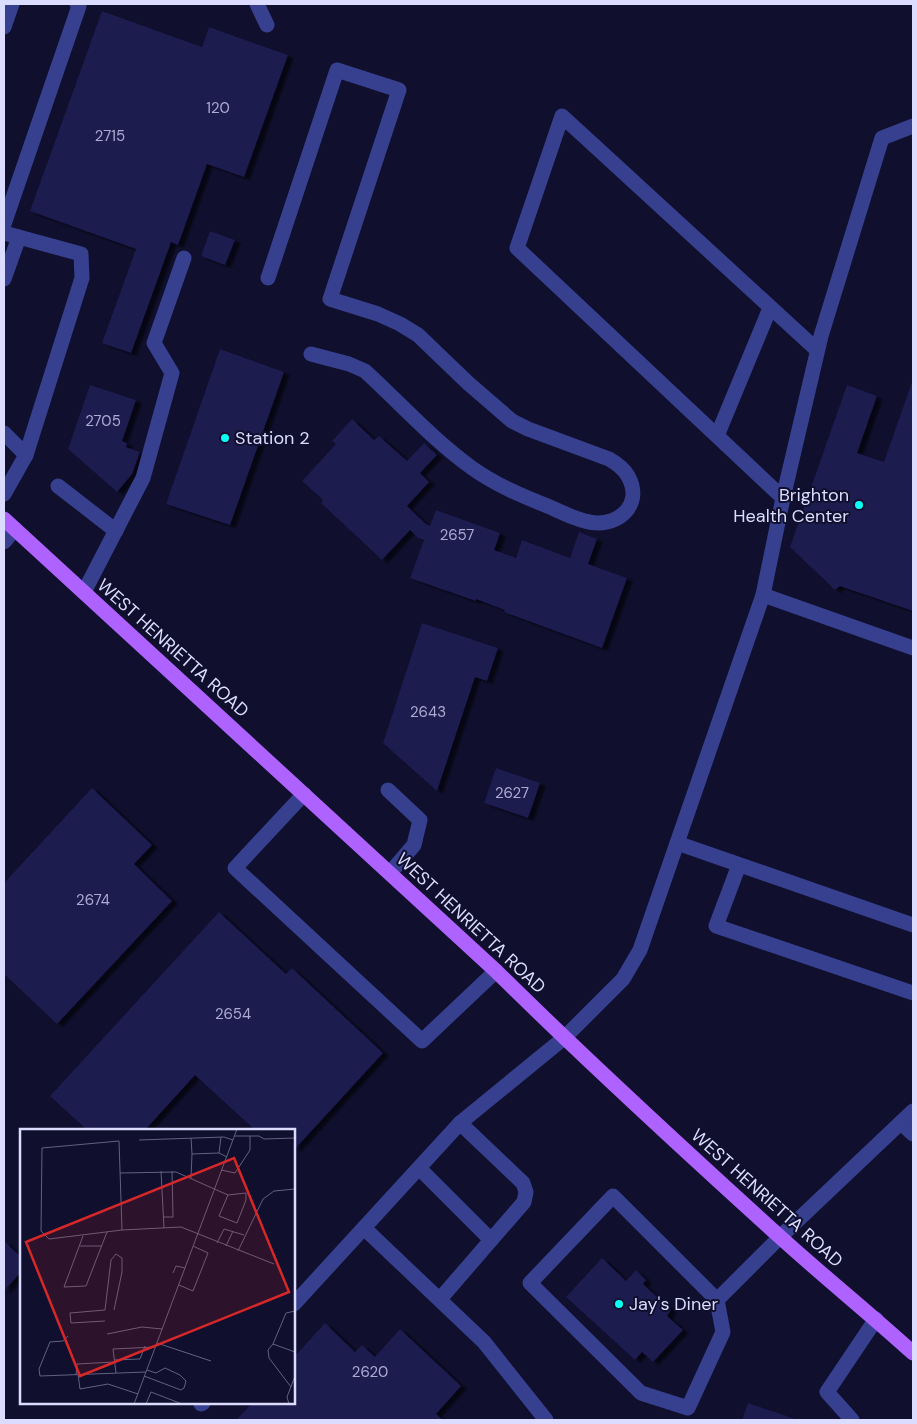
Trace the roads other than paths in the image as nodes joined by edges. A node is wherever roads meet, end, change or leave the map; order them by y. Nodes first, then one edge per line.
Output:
1 (12, 4) edge
2 (78, 4) edge
3 (257, 4) edge
4 (267, 25) dead end
5 (4, 27) edge
6 (913, 126) edge
7 (4, 224) edge
8 (4, 233) edge
9 (19, 237) junction
10 (184, 258) dead end
11 (268, 278) dead end
12 (4, 280) edge
13 (770, 308) junction
14 (817, 350) junction
15 (311, 354) dead end
16 (4, 433) edge
17 (717, 436) junction
18 (26, 455) junction
19 (58, 486) dead end
20 (4, 494) edge
21 (783, 498) junction
22 (4, 519) edge
23 (15, 530) junction
24 (116, 531) junction
25 (4, 542) edge
26 (84, 592) junction
27 (763, 595) junction
28 (913, 648) edge
29 (388, 790) dead end
30 (304, 794) junction
31 (677, 843) junction
32 (739, 865) junction
33 (390, 873) junction
34 (913, 925) edge
35 (496, 971) junction
36 (913, 993) edge
37 (564, 1038) junction
38 (913, 1111) edge
39 (460, 1123) junction
40 (901, 1123) junction
41 (913, 1134) edge
42 (419, 1168) junction
43 (364, 1228) junction
44 (780, 1237) junction
45 (491, 1240) junction
46 (440, 1299) junction
47 (717, 1300) junction
48 (295, 1303) edge
49 (876, 1319) junction
50 (913, 1353) edge
51 (546, 1420) edge
52 (852, 1420) edge

1 - 5 street
2 - 7 street
3 - 4 street
6 - 14 street
8 - 9 street
9 - 12 street
9 - 18 street
10 - 24 street
11 - 15 street
13 - 14 street
13 - 17 street
13 - 17 street
14 - 21 street
16 - 18 street
17 - 21 street
18 - 20 street
19 - 24 street
21 - 27 street
22 - 23 main road, WEST HENRIETTA ROAD
23 - 25 street
23 - 26 main road, WEST HENRIETTA ROAD
24 - 26 street
26 - 30 main road, WEST HENRIETTA ROAD
27 - 28 street
27 - 31 street
29 - 33 street
30 - 33 main road, WEST HENRIETTA ROAD
30 - 35 street
31 - 32 street
31 - 37 street
32 - 34 street
32 - 36 street
33 - 35 main road, WEST HENRIETTA ROAD
35 - 37 main road, WEST HENRIETTA ROAD
37 - 39 street
37 - 44 main road, WEST HENRIETTA ROAD
38 - 40 street
39 - 42 street
39 - 45 street
40 - 41 street
40 - 44 street
42 - 43 street
42 - 45 street
43 - 46 street
43 - 48 street
44 - 47 street
44 - 49 main road, WEST HENRIETTA ROAD
45 - 46 street
46 - 51 street
47 - 47 street
49 - 50 main road, WEST HENRIETTA ROAD
49 - 52 street

